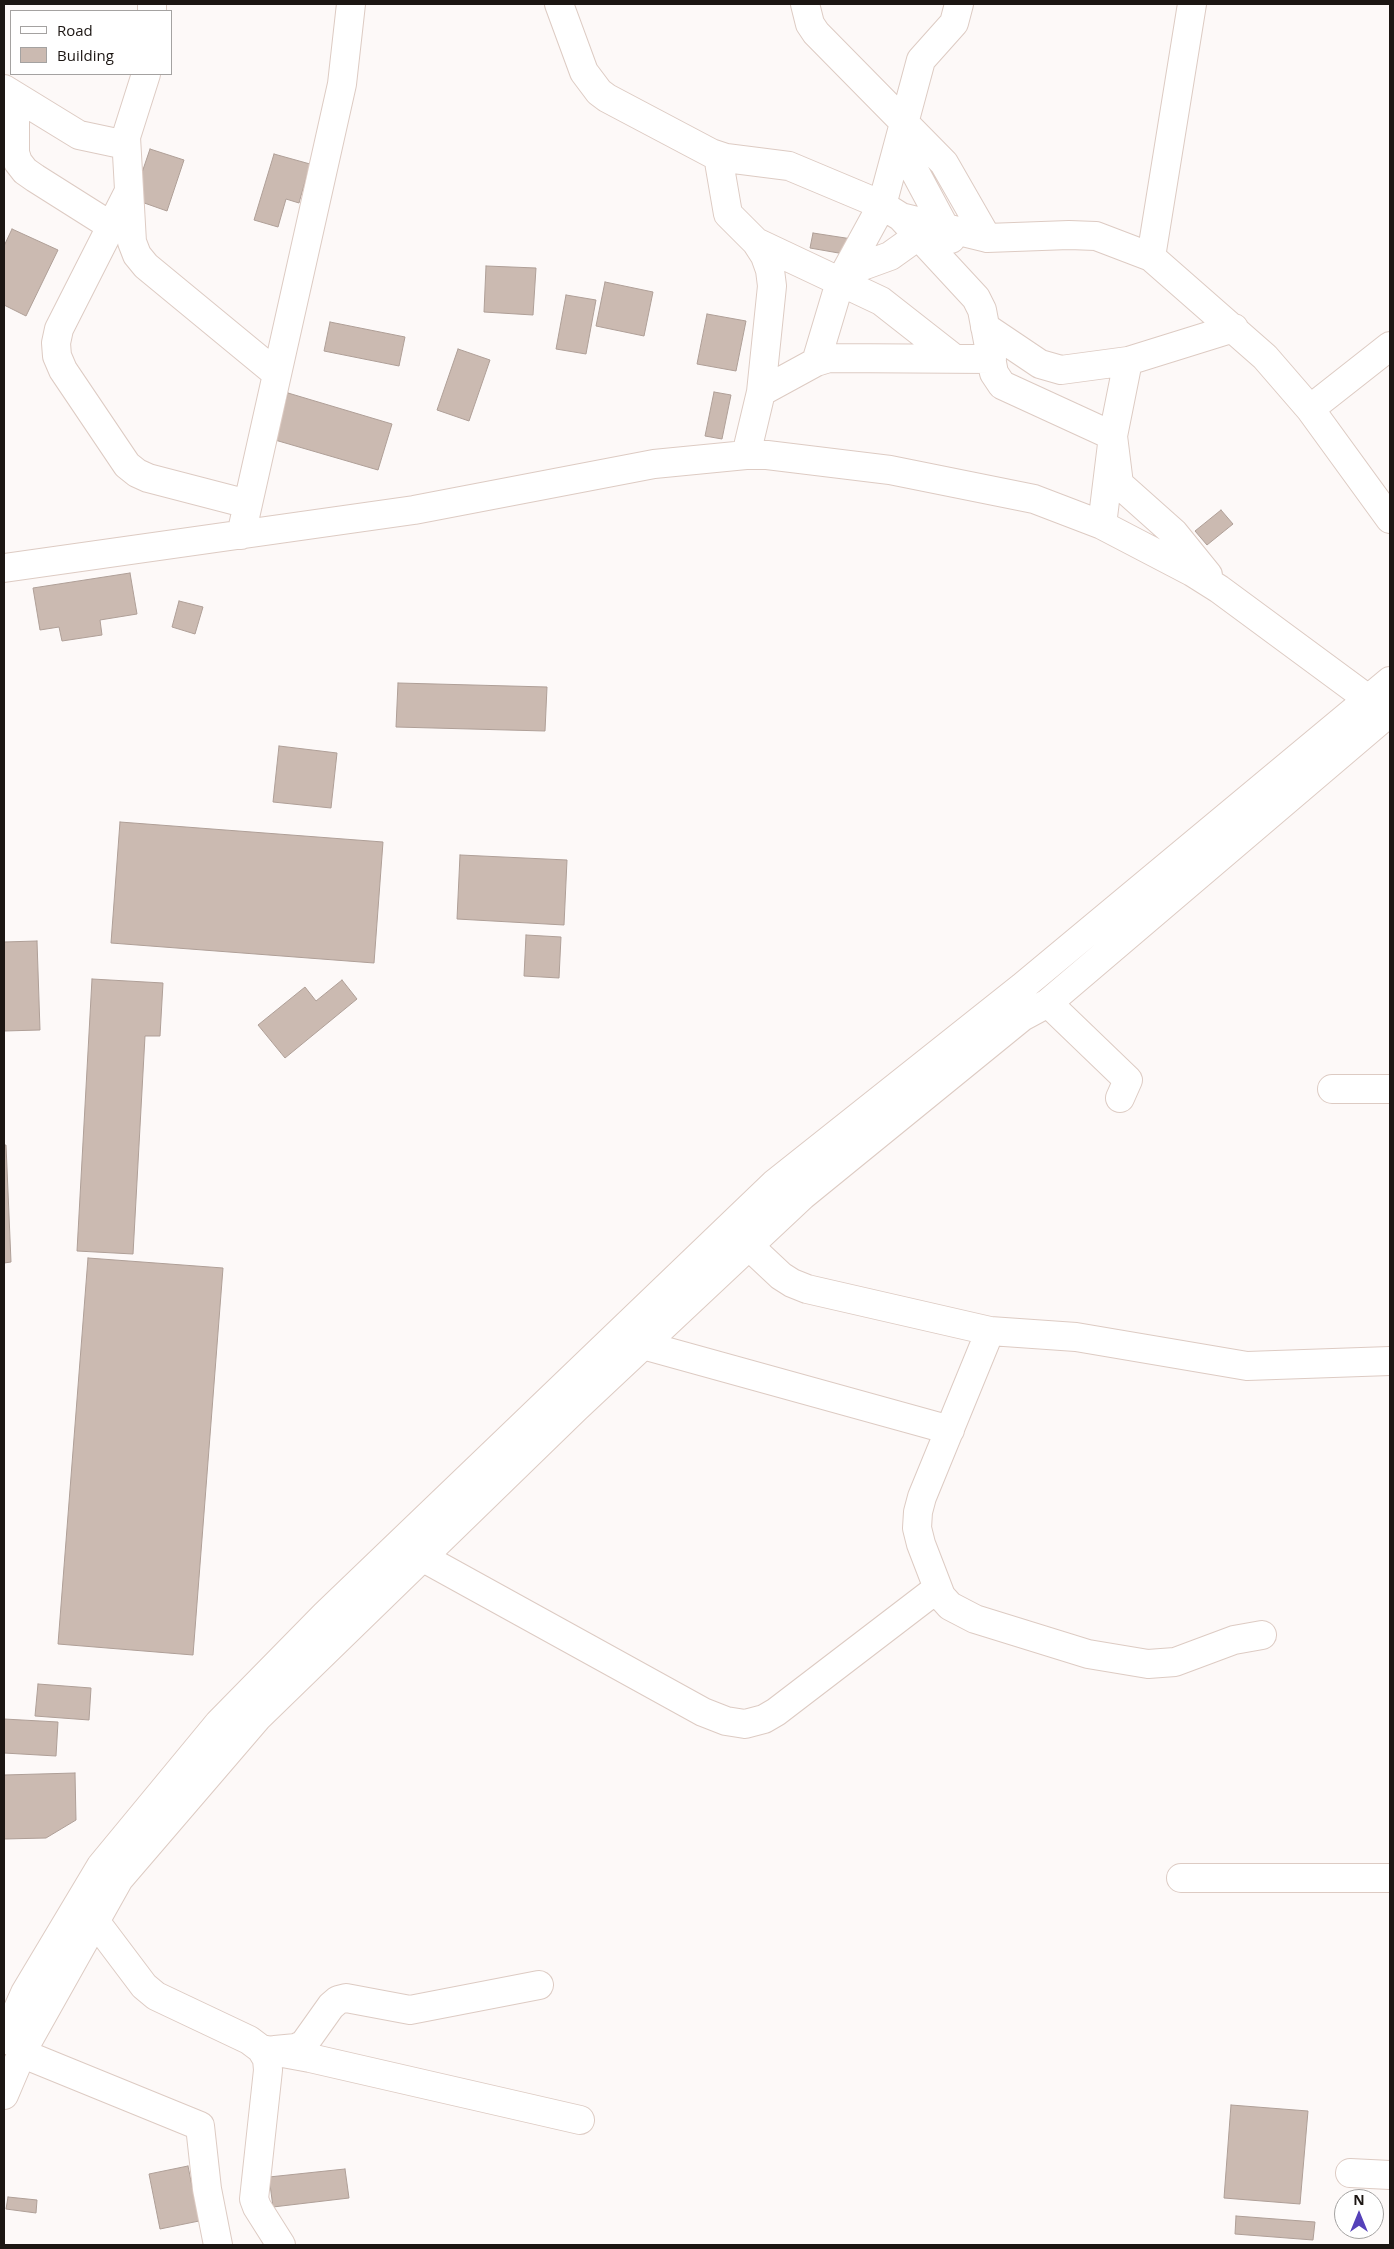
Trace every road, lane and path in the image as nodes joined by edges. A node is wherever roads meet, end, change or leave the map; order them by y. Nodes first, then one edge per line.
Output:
1 (351, 4) edge
2 (559, 4) edge
3 (805, 4) edge
4 (959, 4) edge
5 (1192, 4) edge
6 (146, 75) edge
7 (10, 93) edge
8 (901, 132) junction
9 (126, 145) junction
10 (9, 156) edge
11 (718, 156) junction
12 (128, 191) junction
13 (900, 220) junction
14 (111, 226) junction
15 (946, 229) junction
16 (987, 238) junction
17 (756, 242) junction
18 (1151, 257) junction
19 (843, 277) junction
20 (976, 298) junction
21 (985, 328) junction
22 (1234, 328) junction
23 (1390, 346) edge
24 (955, 359) junction
25 (992, 359) junction
26 (1128, 361) junction
27 (816, 362) junction
28 (277, 374) junction
29 (761, 392) junction
30 (1310, 409) junction
31 (1113, 436) junction
32 (746, 455) junction
33 (248, 504) junction
34 (1390, 519) edge
35 (1102, 525) junction
36 (241, 535) junction
37 (4, 568) edge
38 (1220, 589) junction
39 (1390, 681) edge
40 (1382, 709) edge
41 (1048, 1003) junction
42 (1332, 1089) dead end
43 (1390, 1089) edge
44 (1120, 1098) dead end
45 (749, 1246) junction
46 (990, 1332) junction
47 (643, 1345) junction
48 (1390, 1361) edge
49 (950, 1430) junction
50 (422, 1557) junction
51 (938, 1588) junction
52 (1262, 1636) dead end
53 (320, 1638) junction
54 (1181, 1878) dead end
55 (1390, 1878) edge
56 (95, 1920) junction
57 (539, 1985) dead end
58 (13, 2046) edge
59 (266, 2050) junction
60 (4, 2095) edge
61 (580, 2120) dead end
62 (1350, 2173) dead end
63 (1390, 2175) edge
64 (218, 2245) edge
65 (281, 2245) edge

1 - 28 street
2 - 11 street
3 - 8 street
4 - 8 street
5 - 18 street
6 - 9 street
7 - 9 street
7 - 10 street
8 - 13 street
8 - 15 street
8 - 16 street
9 - 12 street
10 - 14 street
11 - 13 street
11 - 17 street
12 - 14 street
12 - 28 street
13 - 15 street
13 - 19 street
13 - 19 street
13 - 20 street
14 - 33 street
15 - 16 street
15 - 20 street
16 - 18 street
17 - 19 street
17 - 29 street
18 - 22 street
19 - 24 street
19 - 27 street
20 - 21 street
21 - 25 street
21 - 26 street
22 - 26 street
22 - 30 street
23 - 30 street
24 - 25 street
24 - 27 street
25 - 31 street
26 - 31 street
27 - 29 street
28 - 33 street
29 - 32 street
30 - 34 street
31 - 35 street
31 - 38 street
32 - 35 street
32 - 36 street
33 - 36 street
35 - 38 street
36 - 37 street
38 - 40 street
39 - 40 street
40 - 41 street
40 - 53 street
41 - 44 street
41 - 45 street
42 - 43 street
45 - 46 street
45 - 47 street
46 - 48 street
46 - 49 street
47 - 49 street
47 - 50 street
49 - 51 street
50 - 51 street
50 - 53 street
51 - 52 street
53 - 56 street
53 - 58 street
54 - 55 street
56 - 58 street
56 - 59 street
57 - 59 street
58 - 60 street
58 - 64 street
59 - 61 street
59 - 65 street
62 - 63 street

